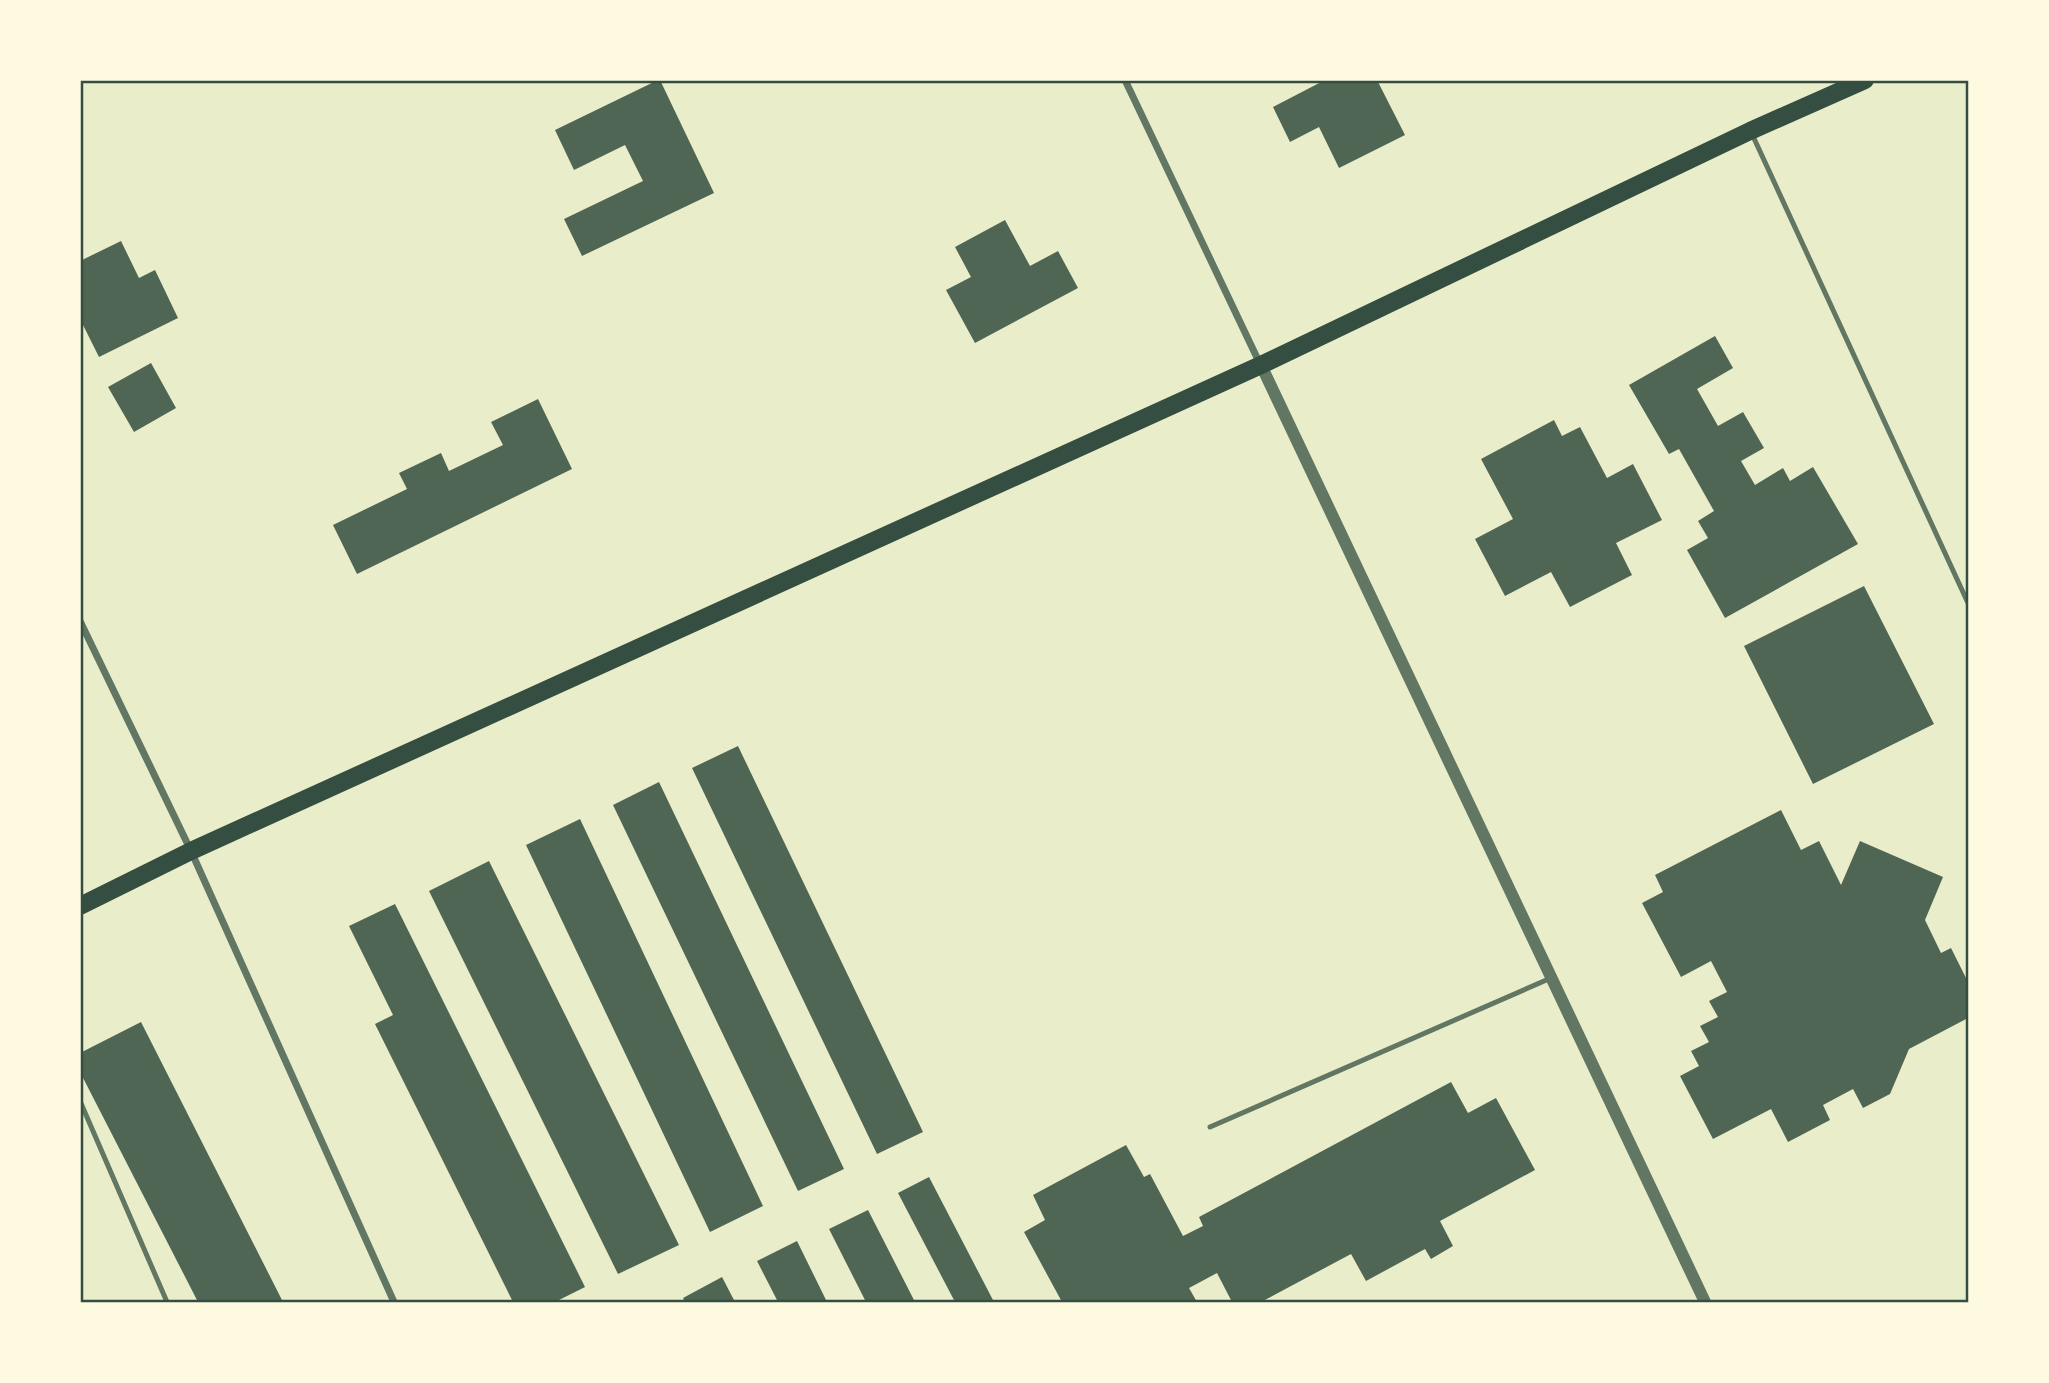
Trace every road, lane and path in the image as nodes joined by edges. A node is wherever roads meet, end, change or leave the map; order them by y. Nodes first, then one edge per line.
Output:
1 (1125, 80) edge
2 (1865, 80) edge
3 (1751, 131) junction
4 (1261, 365) junction
5 (1969, 603) edge
6 (80, 621) edge
7 (191, 851) junction
8 (80, 906) edge
9 (1551, 978) junction
10 (80, 1101) edge
11 (1210, 1126) dead end
12 (167, 1303) edge
13 (394, 1303) edge
14 (1705, 1303) edge

1 - 4 street
2 - 3 main road
3 - 4 main road
3 - 5 lane
4 - 7 main road
4 - 9 street
6 - 7 street
7 - 8 main road
7 - 13 street
9 - 11 lane
9 - 14 street
10 - 12 lane

